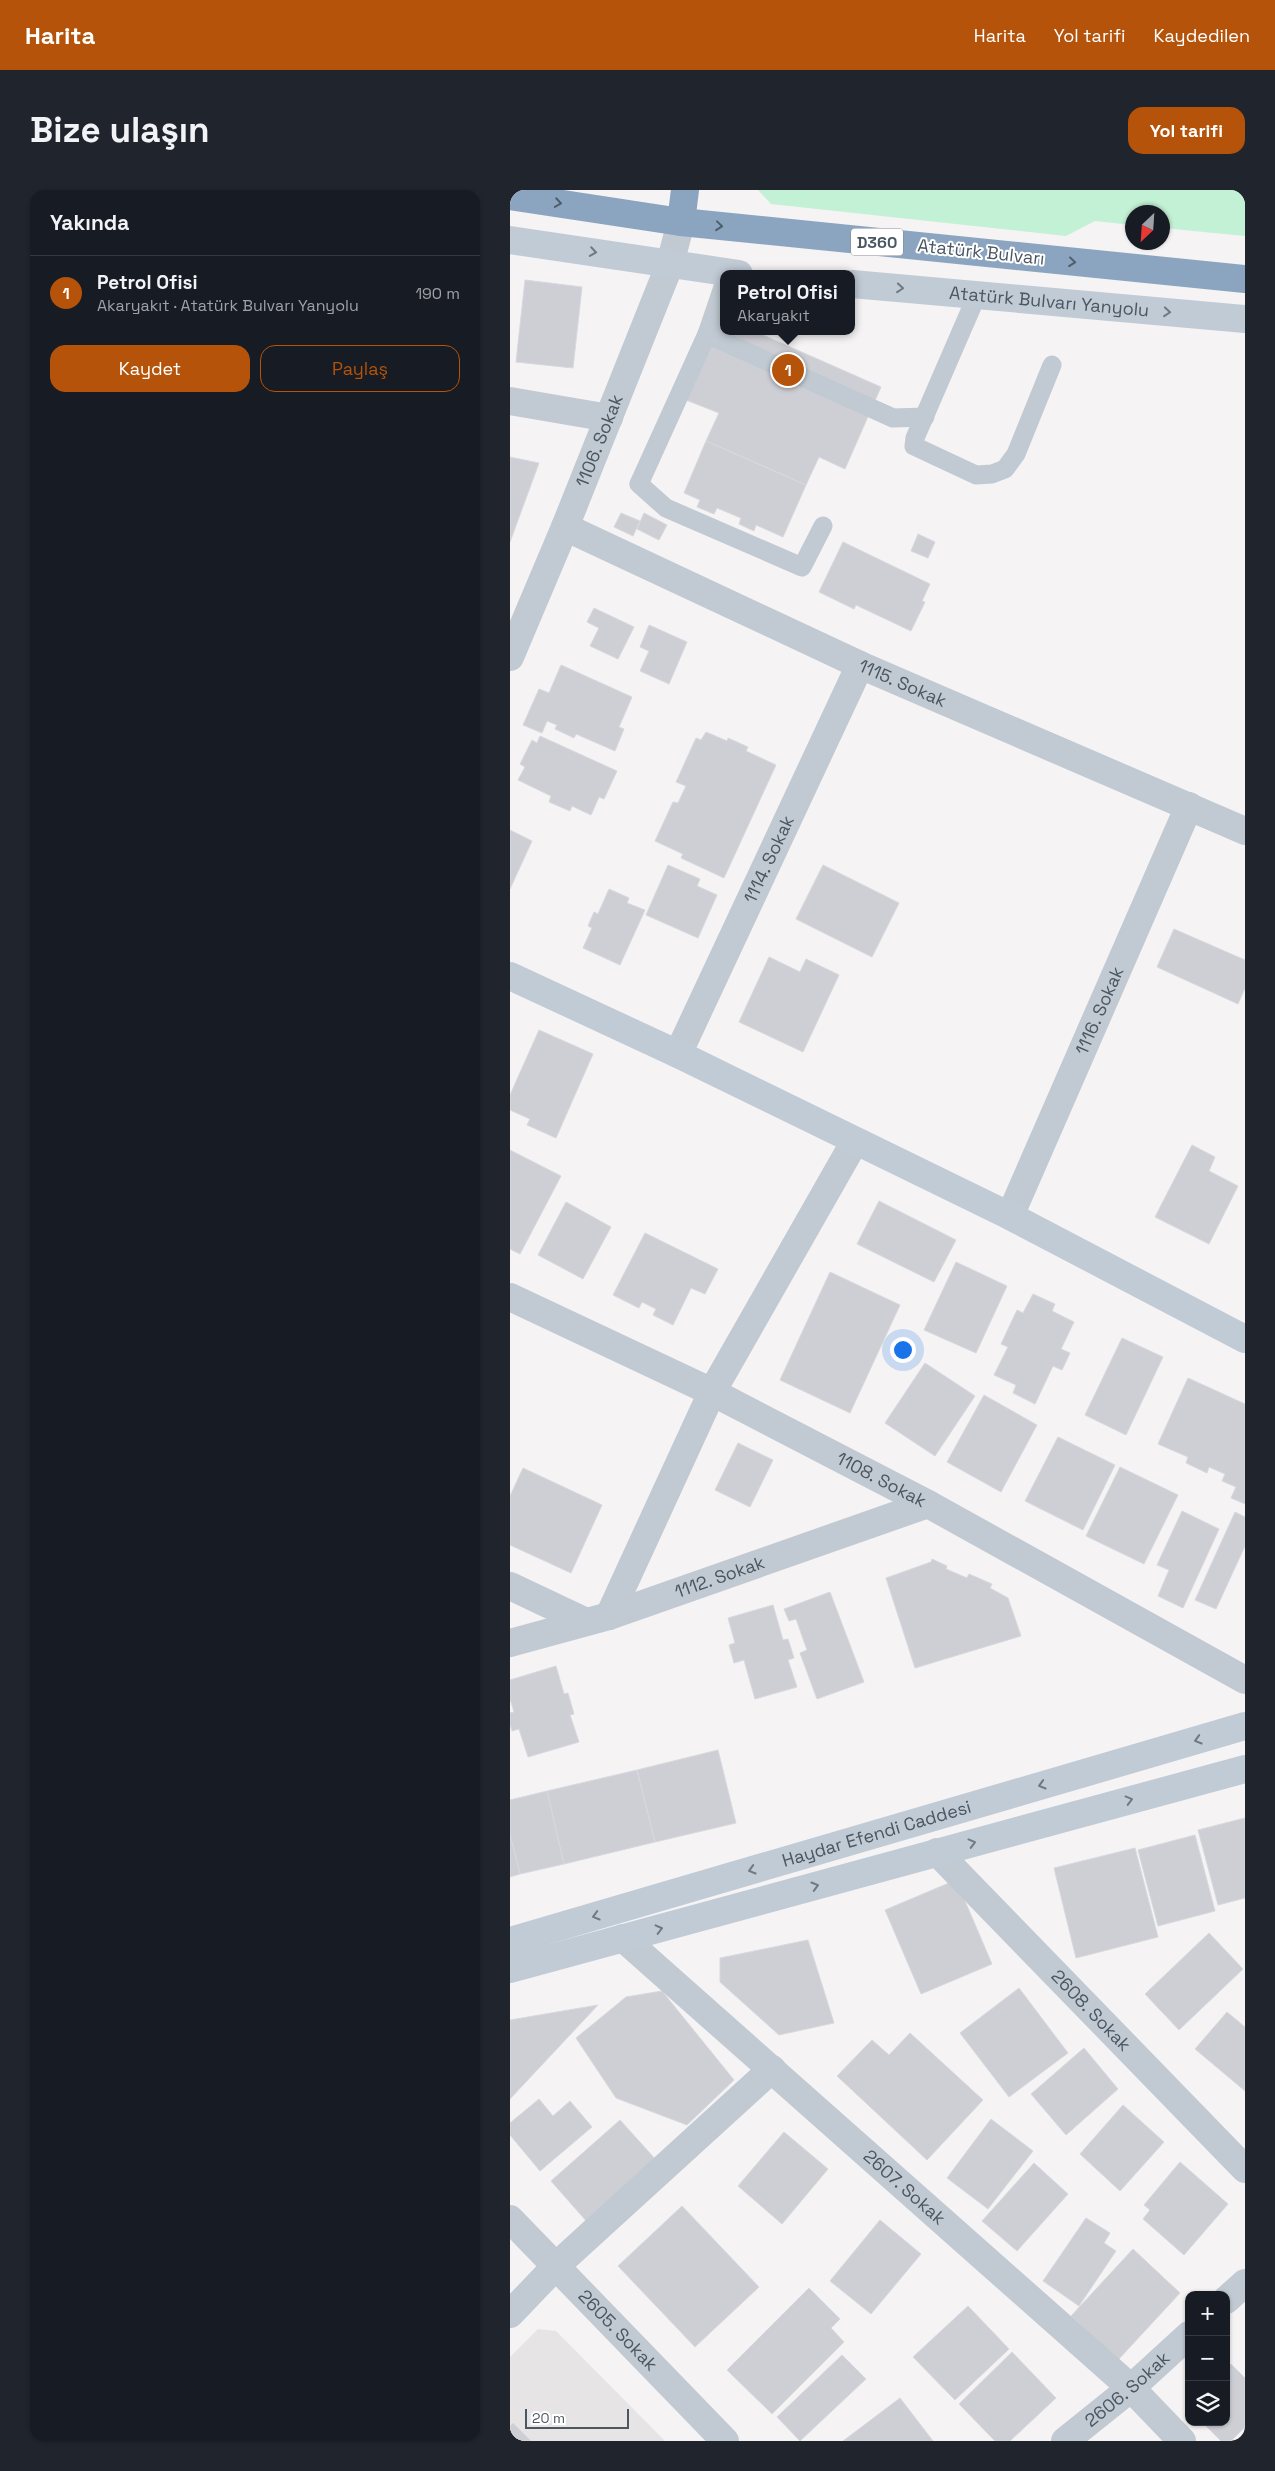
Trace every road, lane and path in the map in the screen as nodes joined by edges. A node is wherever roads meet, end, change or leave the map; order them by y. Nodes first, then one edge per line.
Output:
1 (685, 190) edge
2 (510, 196) edge
3 (681, 222) junction
4 (510, 240) edge
5 (670, 264) junction
6 (720, 274) edge
7 (1245, 279) edge
8 (855, 284) edge
9 (978, 295) junction
10 (720, 301) edge
11 (1245, 319) edge
12 (707, 334) junction
13 (1052, 365) dead end
14 (510, 400) edge
15 (924, 417) junction
16 (609, 418) junction
17 (822, 526) dead end
18 (565, 528) junction
19 (513, 643) edge
20 (860, 665) junction
21 (1189, 806) junction
22 (1245, 831) edge
23 (510, 976) edge
24 (678, 1054) junction
25 (855, 1141) junction
26 (1010, 1216) junction
27 (510, 1296) edge
28 (1245, 1339) edge
29 (712, 1392) junction
30 (928, 1504) junction
31 (510, 1586) edge
32 (596, 1618) junction
33 (510, 1643) edge
34 (1245, 1680) edge
35 (1245, 1726) edge
36 (1245, 1769) edge
37 (938, 1852) junction
38 (623, 1938) junction
39 (510, 1941) edge
40 (510, 1969) edge
41 (772, 2069) junction
42 (1245, 2170) edge
43 (510, 2219) edge
44 (556, 2266) junction
45 (1245, 2283) edge
46 (1230, 2296) edge
47 (510, 2314) edge
48 (1188, 2336) edge
49 (1131, 2388) junction
50 (725, 2441) edge
51 (1064, 2441) edge
52 (1182, 2441) edge

1 - 3 highway
2 -> 3 highway, Atatürk Bulvarı / D360
3 - 5 street, 1106. Sokak
3 -> 7 highway, Atatürk Bulvarı / D360
4 -> 5 main road
5 - 6 main road
5 - 16 street, 1106. Sokak
8 -> 9 main road, Atatürk Bulvarı Yanyolu
9 -> 11 main road, Atatürk Bulvarı Yanyolu
9 - 15 lane
10 - 12 lane
12 - 15 lane
12 - 17 lane
13 - 15 lane
14 - 16 street
16 - 18 street, 1106. Sokak
18 - 19 street, 1106. Sokak
18 - 20 street, 1115. Sokak
20 - 21 street, 1115. Sokak
20 - 24 street, 1114. Sokak
21 - 22 street, 1115. Sokak
21 - 26 street, 1116. Sokak
23 - 24 main road
24 - 25 main road
25 - 26 main road
25 - 29 street
26 - 28 main road
27 - 29 street, 1108. Sokak
29 - 30 street, 1108. Sokak
29 - 32 street
30 - 32 street, 1112. Sokak
30 - 34 street, 1108. Sokak
31 - 32 street
32 - 33 street, 1112. Sokak
35 -> 39 main road, Haydar Efendi Caddesi
37 -> 36 main road, Haydar Efendi Caddesi
38 -> 37 main road, Haydar Efendi Caddesi
37 - 42 street, 2608. Sokak
38 - 40 main road, Haydar Efendi Caddesi
38 - 41 street, 2607. Sokak
41 - 44 street
41 - 49 street, 2607. Sokak
43 - 44 street, 2605. Sokak
44 - 47 street
44 - 50 street, 2605. Sokak
45 - 46 street
48 - 49 street, 2606. Sokak
49 - 51 street, 2606. Sokak
49 - 52 street, 2607. Sokak

